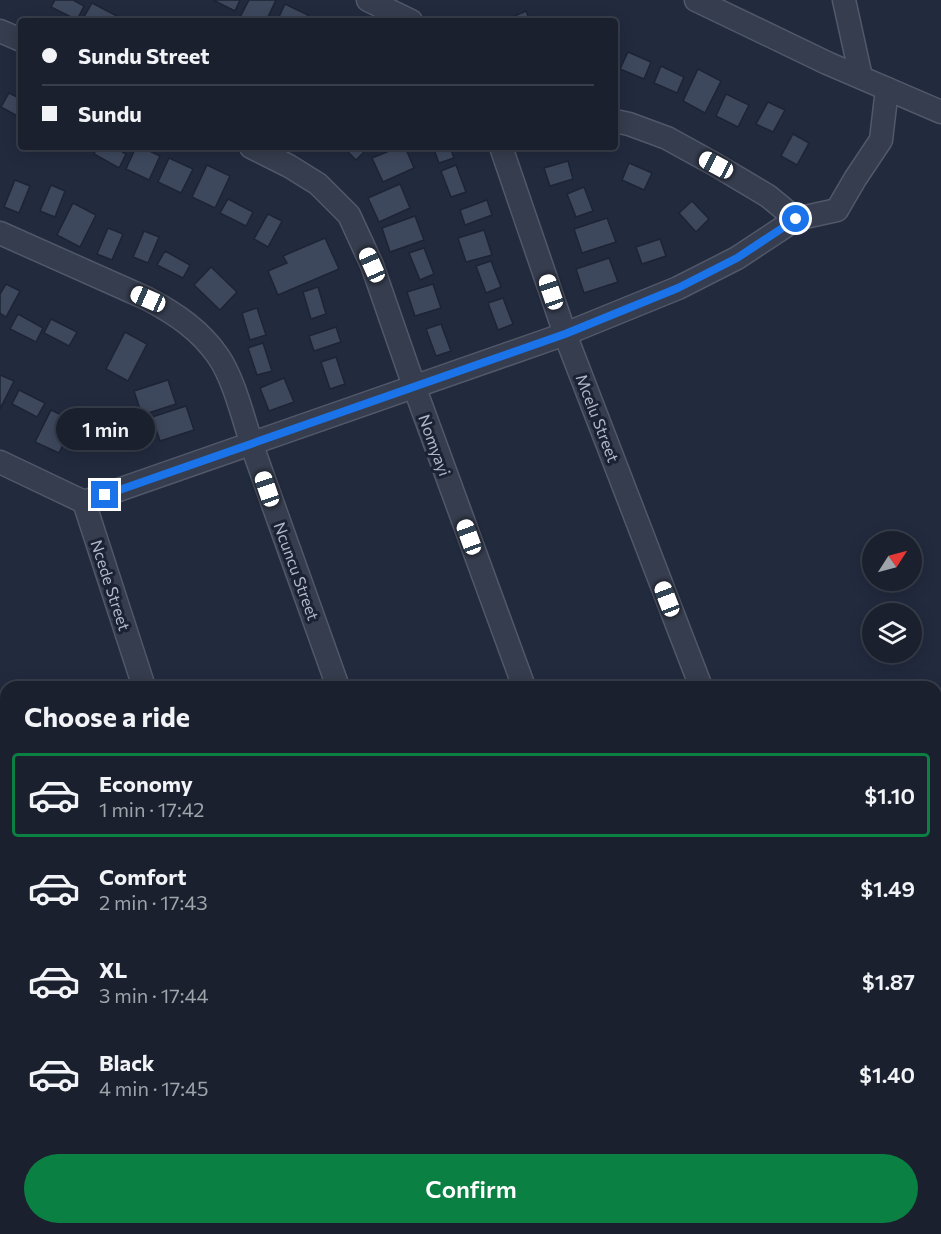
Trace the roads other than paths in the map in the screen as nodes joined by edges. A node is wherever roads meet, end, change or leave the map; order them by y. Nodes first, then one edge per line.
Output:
1 (368, 0) edge
2 (696, 0) edge
3 (844, 0) edge
4 (405, 18) edge
5 (0, 31) edge
6 (18, 39) edge
7 (861, 77) junction
8 (887, 89) junction
9 (941, 112) edge
10 (618, 122) edge
11 (257, 150) edge
12 (502, 150) edge
13 (796, 219) junction
14 (0, 233) edge
15 (565, 334) junction
16 (414, 387) junction
17 (252, 445) junction
18 (0, 462) edge
19 (84, 502) junction
20 (142, 681) edge
21 (336, 681) edge
22 (522, 681) edge
23 (698, 681) edge

1 - 4 street
2 - 7 street
3 - 7 street
5 - 6 street
7 - 8 street
8 - 9 street
8 - 13 street
10 - 13 street
11 - 16 street, Nomyayi
12 - 15 street, Mcelu Street
13 - 15 street
14 - 17 street, Ncuncu Street
15 - 16 street
15 - 23 street, Mcelu Street
16 - 17 street
16 - 22 street, Nomyayi
17 - 19 street
17 - 21 street, Ncuncu Street
18 - 19 street
19 - 20 street, Ncede Street

